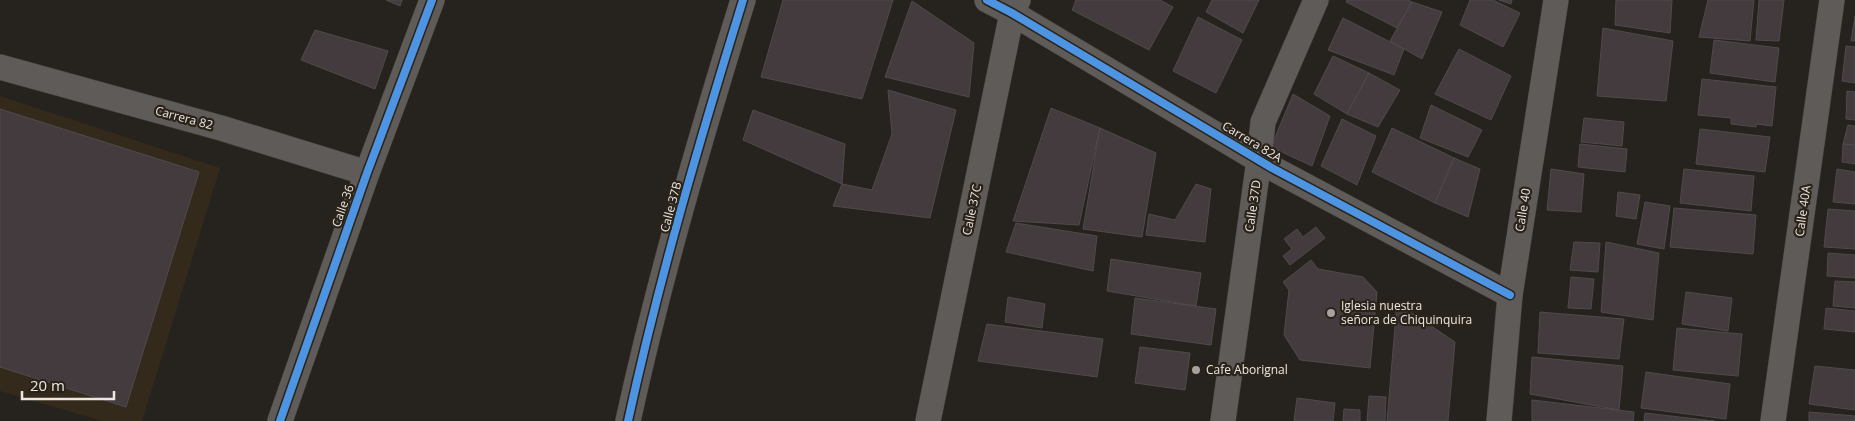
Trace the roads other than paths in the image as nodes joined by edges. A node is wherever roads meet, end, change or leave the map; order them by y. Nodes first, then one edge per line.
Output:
1 (432, 0) edge
2 (743, 0) edge
3 (987, 0) edge
4 (1316, 0) edge
5 (1556, 0) edge
6 (1832, 0) edge
7 (1015, 7) edge
8 (0, 67) edge
9 (1259, 160) junction
10 (367, 173) junction
11 (1510, 295) junction
12 (280, 421) edge
13 (628, 421) edge
14 (928, 421) edge
15 (1223, 421) edge
16 (1499, 421) edge
17 (1773, 421) edge

1 - 10 street, Calle 36
2 - 13 street, Calle 37B
3 - 7 street, Carrera 82A
4 - 9 street, Calle 37D
5 - 11 street, Calle 40
6 - 17 street, Calle 40A
7 - 9 street, Carrera 82A
7 - 14 street, Calle 37C
8 - 10 street, Carrera 82
9 - 11 street, Carrera 82A
9 - 15 street, Calle 37D
10 - 12 street, Calle 36
11 - 16 street, Calle 40

